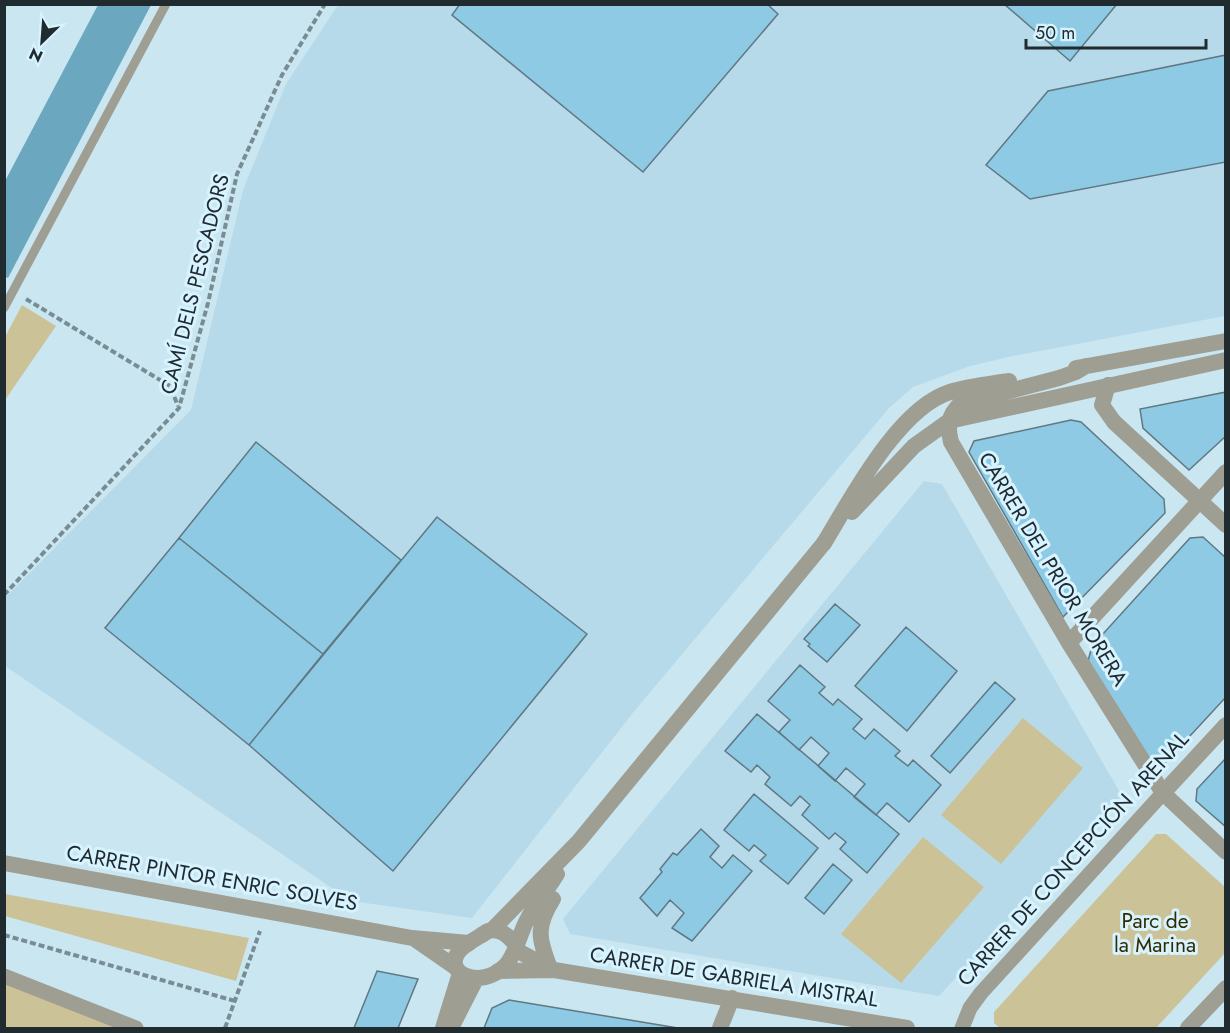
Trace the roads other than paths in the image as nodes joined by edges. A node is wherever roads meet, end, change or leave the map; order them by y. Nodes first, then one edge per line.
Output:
1 (166, 4) edge
2 (4, 308) edge
3 (1226, 341) edge
4 (1226, 360) edge
5 (1086, 366) junction
6 (1108, 385) junction
7 (949, 421) junction
8 (1226, 472) edge
9 (1199, 499) junction
10 (1226, 525) edge
11 (824, 543) junction
12 (1069, 643) junction
13 (1226, 725) edge
14 (1163, 793) junction
15 (579, 841) junction
16 (1226, 852) edge
17 (569, 856) junction
18 (4, 862) edge
19 (492, 930) junction
20 (412, 938) junction
21 (469, 943) junction
22 (515, 947) junction
23 (552, 969) junction
24 (458, 970) junction
25 (498, 971) junction
26 (4, 976) edge
27 (476, 979) junction
28 (1226, 988) edge
29 (732, 998) junction
30 (136, 1029) edge
31 (443, 1029) edge
32 (451, 1029) edge
33 (720, 1029) edge
34 (907, 1029) edge
35 (962, 1029) edge
36 (1188, 1029) edge

1 - 2 lane
3 - 5 street
4 - 6 street
5 - 7 street
5 - 11 street
6 - 7 street
6 - 9 street
7 - 11 street
7 - 12 street, CARRER DEL PRIOR MORERA
8 - 9 street
9 - 10 street
9 - 12 street
11 - 15 street
12 - 14 street, CARRER DEL PRIOR MORERA
13 - 14 street, CARRER DE CONCEPCIÓN ARENAL
14 - 16 street, CARRER DEL PRIOR MORERA
14 - 35 street, CARRER DE CONCEPCIÓN ARENAL
15 - 17 street
15 - 19 street
17 - 22 street
17 - 23 street
18 - 20 street, CARRER PINTOR ENRIC SOLVES
19 - 21 street
19 - 22 street
20 - 21 street, CARRER PINTOR ENRIC SOLVES
20 - 24 street, CARRER PINTOR ENRIC SOLVES
21 - 24 street
22 - 23 street, CARRER DE GABRIELA MISTRAL
22 - 25 street
23 - 25 street, CARRER DE GABRIELA MISTRAL
23 - 29 street, CARRER DE GABRIELA MISTRAL
24 - 27 street
24 - 31 street
25 - 27 street
26 - 30 street
27 - 32 street
28 - 36 street
29 - 33 street
29 - 34 street, CARRER DE GABRIELA MISTRAL

